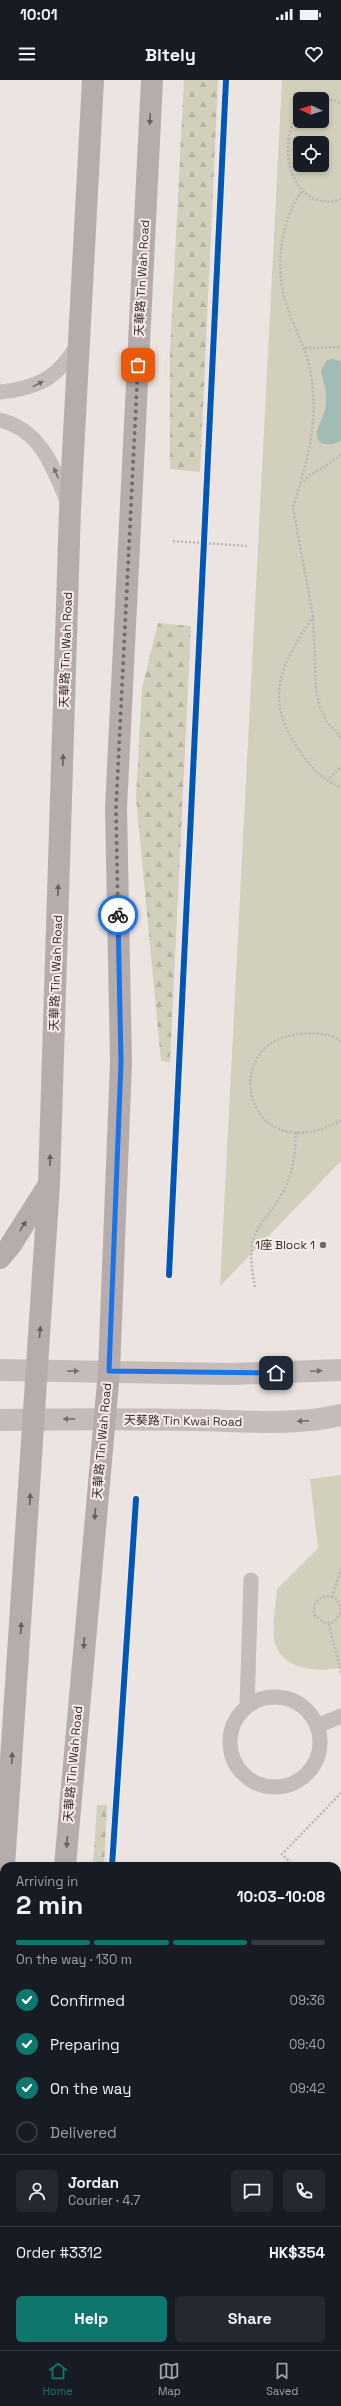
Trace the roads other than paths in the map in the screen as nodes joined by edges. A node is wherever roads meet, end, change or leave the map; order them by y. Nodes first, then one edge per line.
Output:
1 (93, 80) edge
2 (152, 80) edge
3 (79, 342) junction
4 (0, 392) edge
5 (0, 420) edge
6 (70, 509) junction
7 (49, 1184) junction
8 (0, 1258) edge
9 (0, 1370) edge
10 (341, 1370) edge
11 (37, 1371) junction
12 (109, 1371) junction
13 (341, 1415) edge
14 (104, 1419) junction
15 (0, 1420) edge
16 (34, 1420) junction
17 (251, 1580) dead end
18 (247, 1706) junction
19 (341, 1716) edge
20 (317, 1726) junction
21 (4, 1862) edge
22 (65, 1862) edge

1 - 3 main road, 天華路 Tin Wah Road
2 -> 12 main road, 天華路 Tin Wah Road
4 -> 3 lane
3 - 6 main road, 天華路 Tin Wah Road
6 -> 5 lane
7 -> 6 main road, 天華路 Tin Wah Road
8 -> 7 main road
11 -> 7 main road, 天華路 Tin Wah Road
9 - 11 street
12 -> 10 street
11 -> 12 street
11 - 16 main road, 天華路 Tin Wah Road
12 - 14 main road, 天華路 Tin Wah Road
13 -> 14 street, 天葵路 Tin Kwai Road
14 -> 16 street, 天葵路 Tin Kwai Road
14 -> 22 main road, 天華路 Tin Wah Road
15 - 16 street, 天葵路 Tin Kwai Road
21 -> 16 main road, 天華路 Tin Wah Road
17 - 18 lane
18 - 20 lane
18 - 20 lane
19 - 20 lane

